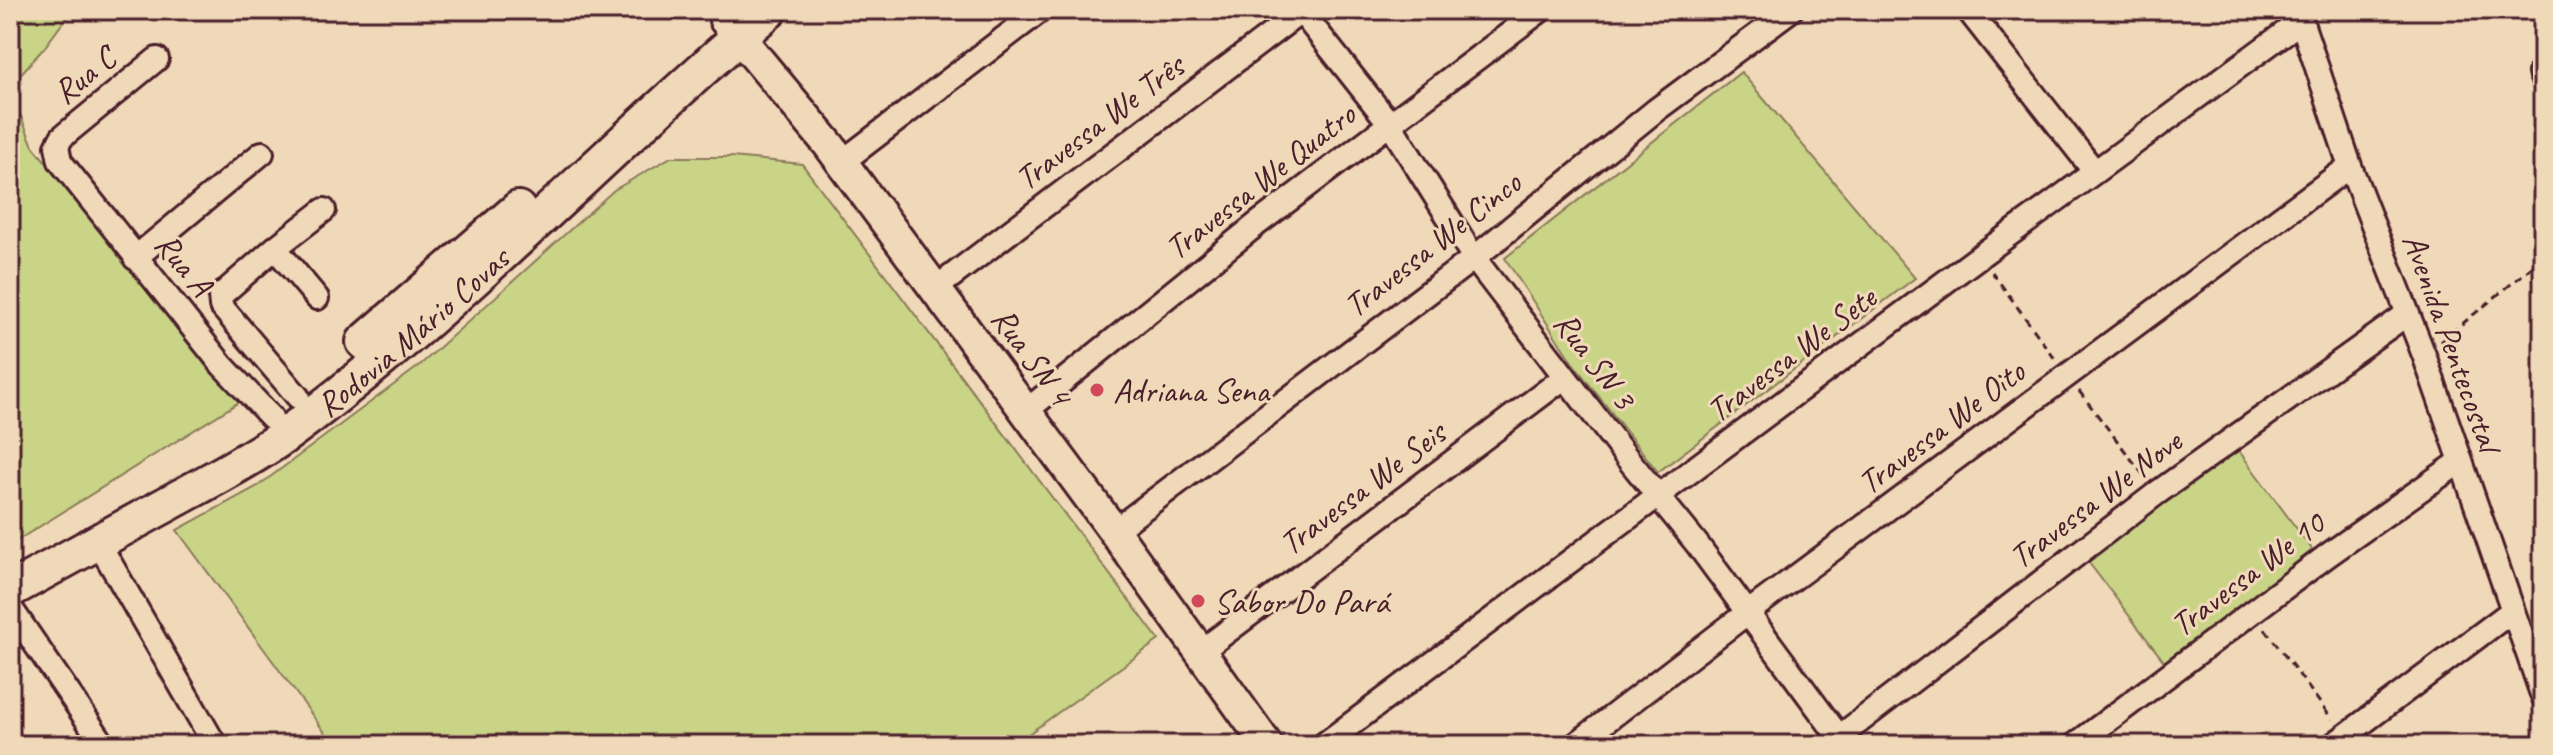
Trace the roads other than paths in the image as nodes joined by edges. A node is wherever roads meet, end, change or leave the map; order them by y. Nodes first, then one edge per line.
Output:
1 (770, 10) edge
2 (1041, 10) edge
3 (1541, 10) edge
4 (1968, 10) edge
5 (1301, 11) edge
6 (1788, 11) edge
7 (2299, 16) edge
8 (734, 22) edge
9 (157, 59) dead end
10 (1390, 124) junction
11 (57, 146) joint
12 (262, 153) dead end
13 (842, 162) junction
14 (2350, 166) junction
15 (2095, 172) junction
16 (324, 210) dead end
17 (275, 248) junction
18 (135, 258) junction
19 (1474, 258) junction
20 (936, 288) junction
21 (317, 298) dead end
22 (2407, 314) junction
23 (1565, 377) junction
24 (284, 407) junction
25 (1026, 411) junction
26 (2461, 461) junction
27 (1657, 495) junction
28 (1114, 531) junction
29 (98, 542) junction
30 (10, 567) edge
31 (10, 590) edge
32 (10, 607) edge
33 (2512, 611) junction
34 (1747, 613) junction
35 (1200, 652) junction
36 (2543, 697) edge
37 (2339, 740) edge
38 (1838, 742) edge
39 (104, 745) edge
40 (215, 745) edge
41 (1267, 745) edge
42 (1323, 745) edge
43 (1575, 745) edge
44 (2075, 745) edge

1 - 8 main road, Rodovia Mário Covas
2 - 13 street
3 - 10 street, Travessa We Quatro
4 - 15 street
5 - 10 street, Rua SN 3
5 - 20 street, Travessa We Três
6 - 19 street, Travessa We Cinco
7 - 14 street, Avenida Pentecostal
7 - 15 street, Travessa We Sete
8 - 13 main road, Rua SN 4
8 - 24 main road, Rodovia Mário Covas
8 - 29 main road, Rodovia Mário Covas
9 - 11 street, Rua C
10 - 19 street, Rua SN 3
10 - 25 street, Travessa We Quatro
11 - 18 street, Rua A
12 - 18 street
13 - 20 main road, Rua SN 4
14 - 22 street, Avenida Pentecostal
14 - 34 street, Travessa We Oito
15 - 27 street, Travessa We Sete
16 - 17 street
17 - 21 street
17 - 24 street
18 - 24 street, Rua A
19 - 23 street, Rua SN 3
19 - 28 street, Travessa We Cinco
20 - 25 main road, Rua SN 4
22 - 26 street, Avenida Pentecostal
22 - 38 street, Travessa We Nove
23 - 27 street, Rua SN 3
23 - 35 street, Travessa We Seis
24 - 30 main road, Rodovia Mário Covas
25 - 28 main road, Rua SN 4
26 - 33 street, Avenida Pentecostal
26 - 44 street, Travessa We 10
27 - 34 street, Rua SN 3
27 - 42 street, Travessa We Sete
28 - 35 main road, Rua SN 4
29 - 31 main road, Rodovia Mário Covas
29 - 40 street
32 - 39 street
33 - 36 street, Avenida Pentecostal
33 - 37 street
34 - 38 street, Rua SN 3
34 - 43 street, Travessa We Oito
35 - 41 main road, Rua SN 4

